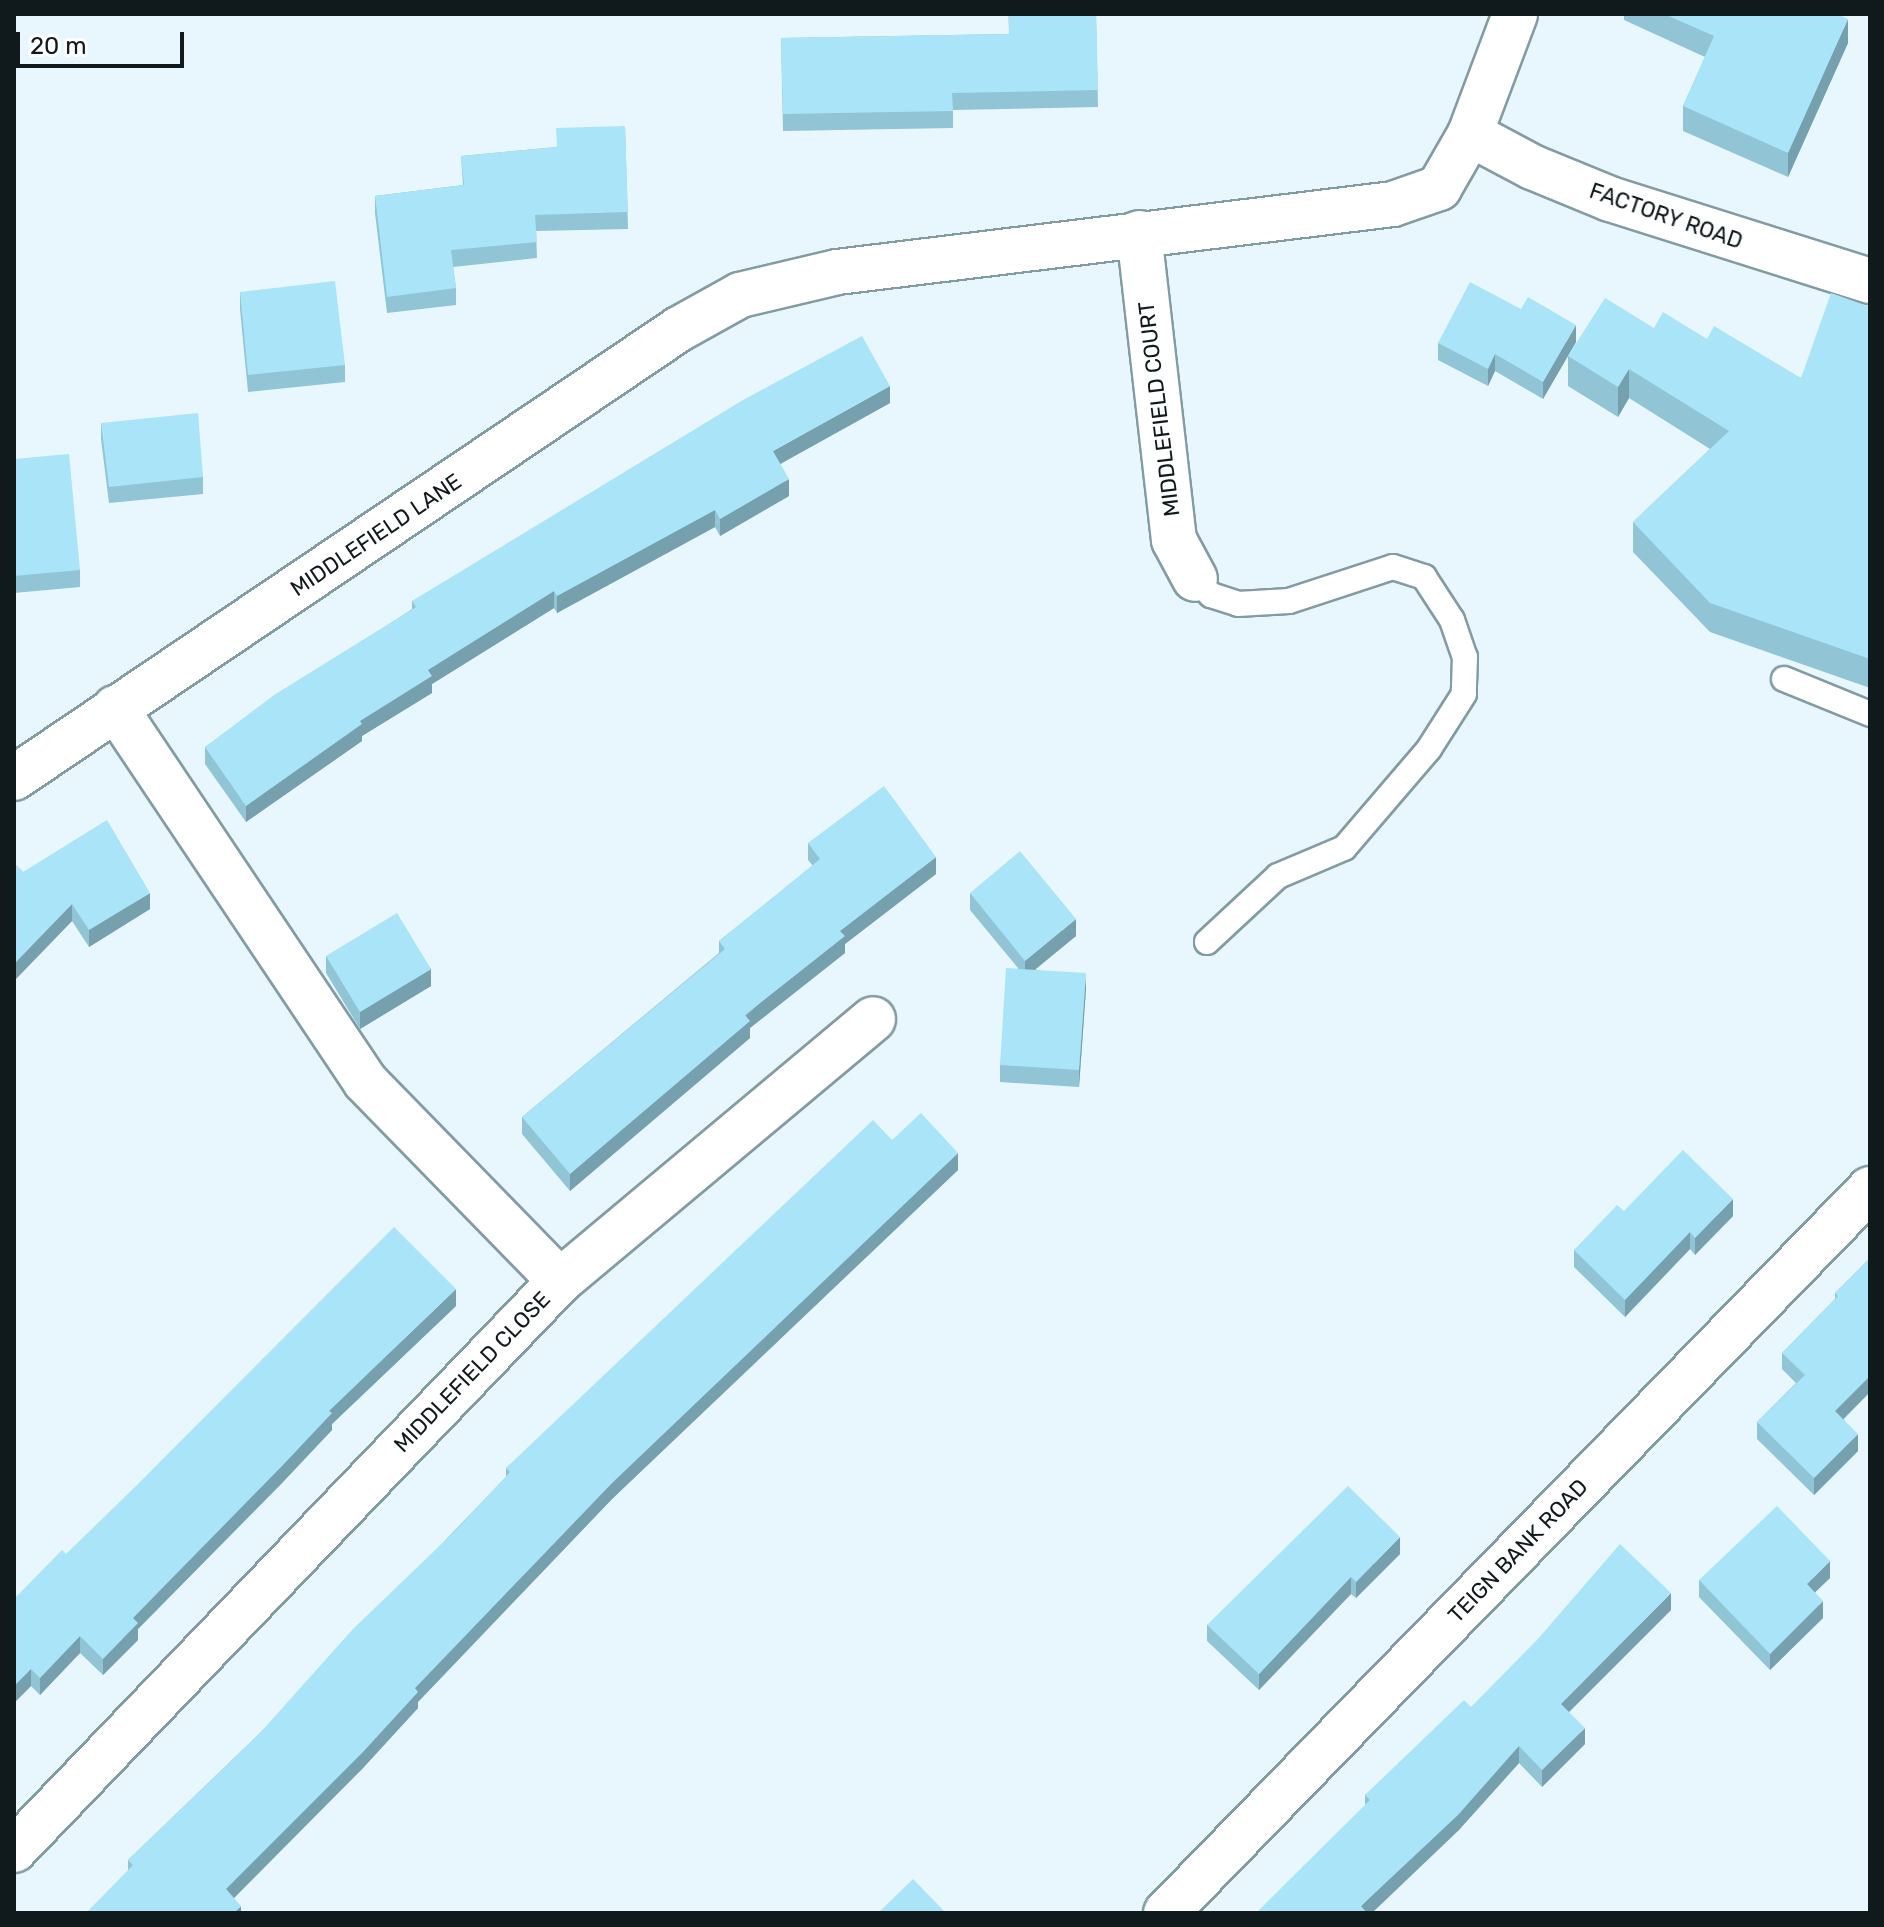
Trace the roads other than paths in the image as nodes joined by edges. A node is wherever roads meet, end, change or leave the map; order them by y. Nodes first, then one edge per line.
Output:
1 (1515, 14) edge
2 (1470, 134) junction
3 (1139, 233) junction
4 (1870, 281) edge
5 (1195, 579) joint
6 (1784, 679) edge
7 (115, 708) junction
8 (1870, 714) edge
9 (14, 778) edge
10 (1207, 942) dead end
11 (873, 1019) dead end
12 (1870, 1189) edge
13 (560, 1281) junction
14 (14, 1850) edge
15 (1166, 1913) edge

1 - 2 street, MIDDLEFIELD LANE
2 - 3 street, MIDDLEFIELD LANE
2 - 4 street, FACTORY ROAD
3 - 5 street, MIDDLEFIELD COURT
3 - 7 street, MIDDLEFIELD LANE
5 - 10 lane
6 - 8 lane
7 - 9 street, MIDDLEFIELD LANE
7 - 13 street, MIDDLEFIELD CLOSE
11 - 13 street
12 - 15 street, TEIGN BANK ROAD
13 - 14 street, MIDDLEFIELD CLOSE

